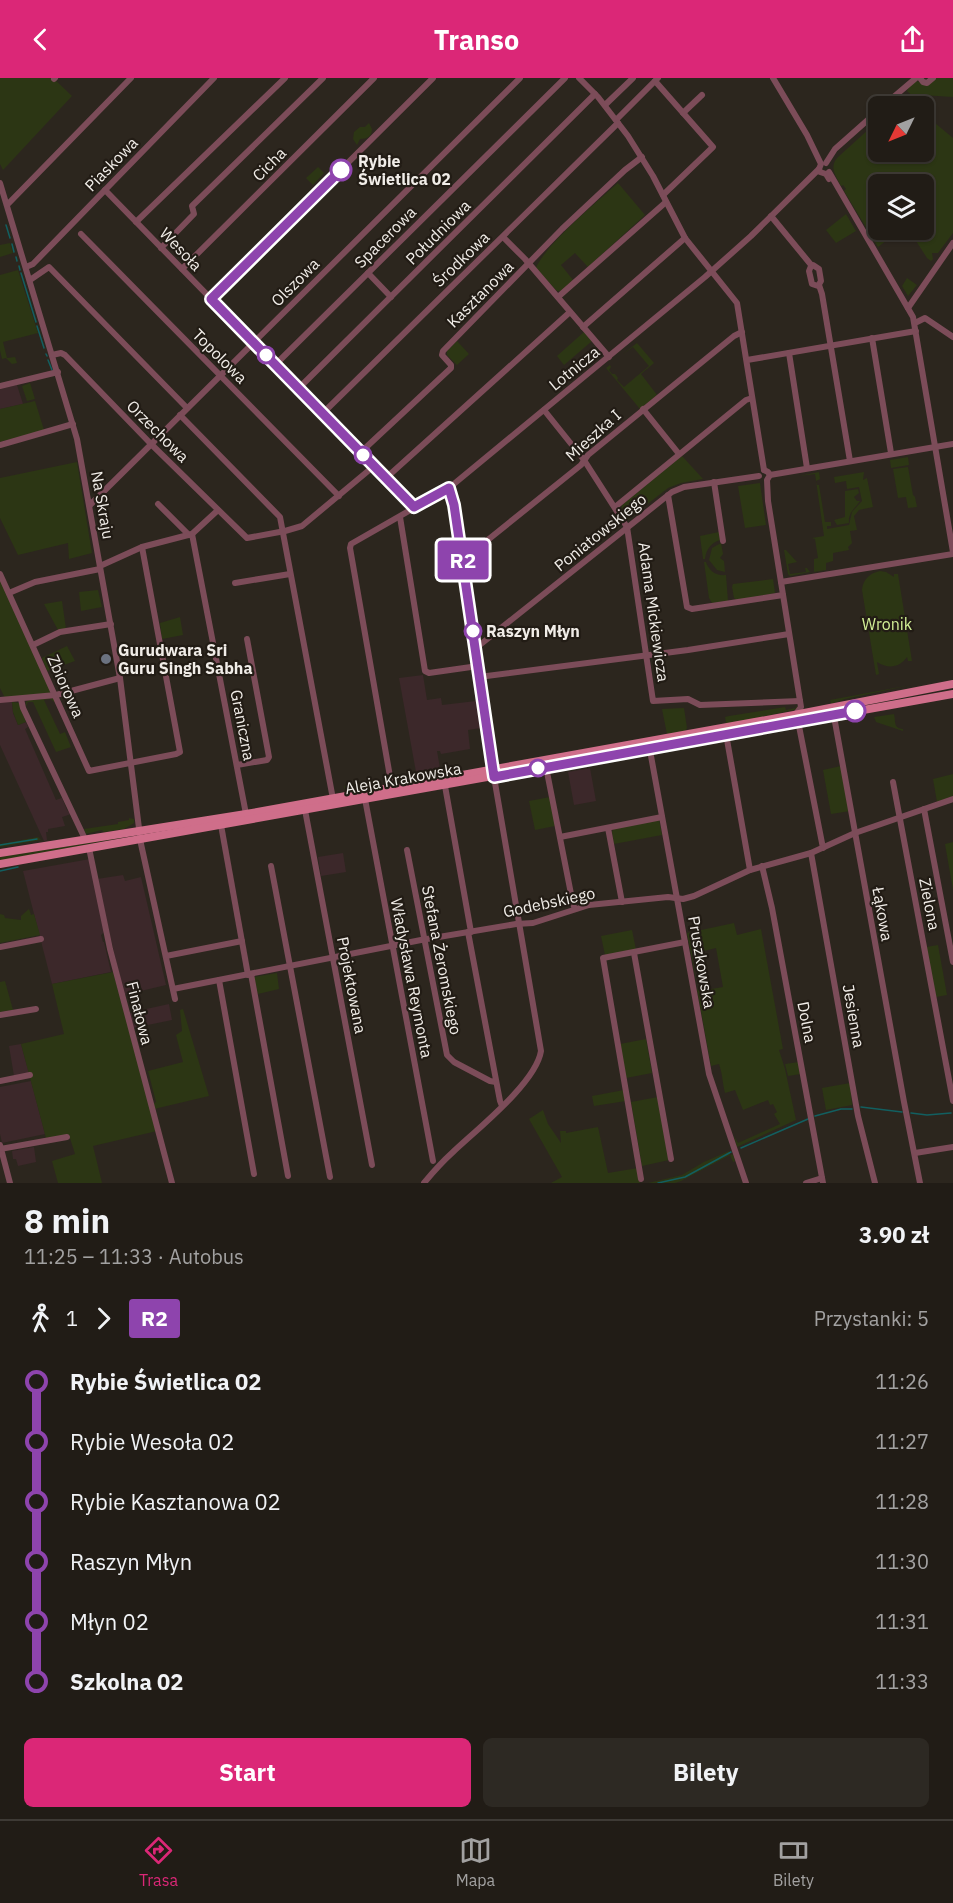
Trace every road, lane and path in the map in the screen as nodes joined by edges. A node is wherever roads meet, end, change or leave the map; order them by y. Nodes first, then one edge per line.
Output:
1 (131, 78) edge
2 (214, 78) edge
3 (285, 78) edge
4 (322, 78) edge
5 (374, 78) edge
6 (433, 78) edge
7 (520, 78) edge
8 (565, 78) edge
9 (579, 78) edge
10 (633, 78) edge
11 (773, 78) edge
12 (918, 78) edge
13 (933, 78) edge
14 (657, 80) edge
15 (596, 94) junction
16 (702, 95) dead end
17 (896, 96) edge
18 (605, 105) junction
19 (683, 113) junction
20 (868, 120) edge
21 (617, 122) junction
22 (807, 135) junction
23 (841, 145) junction
24 (821, 156) junction
25 (831, 156) junction
26 (642, 157) junction
27 (824, 168) junction
28 (0, 183) edge
29 (105, 190) junction
30 (663, 195) junction
31 (666, 202) junction
32 (7, 206) junction
33 (771, 216) junction
34 (136, 222) junction
35 (81, 234) dead end
36 (503, 237) junction
37 (686, 238) junction
38 (953, 243) edge
39 (161, 248) junction
40 (529, 264) junction
41 (26, 267) junction
42 (182, 268) junction
43 (712, 270) junction
44 (368, 273) junction
45 (30, 280) junction
46 (392, 297) junction
47 (558, 297) junction
48 (211, 299) junction
49 (908, 308) junction
50 (570, 312) junction
51 (917, 322) dead end
52 (583, 327) junction
53 (916, 331) junction
54 (742, 332) junction
55 (953, 337) edge
56 (872, 338) junction
57 (254, 342) junction
58 (831, 345) junction
59 (789, 352) junction
60 (52, 355) junction
61 (609, 357) junction
62 (747, 360) junction
63 (276, 364) junction
64 (58, 372) junction
65 (220, 375) junction
66 (0, 386) edge
67 (299, 388) junction
68 (752, 398) junction
69 (187, 408) junction
70 (643, 409) junction
71 (544, 410) junction
72 (323, 413) junction
73 (180, 415) junction
74 (73, 424) junction
75 (151, 444) junction
76 (953, 444) edge
77 (0, 445) edge
78 (935, 447) junction
79 (361, 452) junction
80 (891, 453) junction
81 (679, 454) junction
82 (584, 460) junction
83 (850, 461) junction
84 (374, 466) junction
85 (807, 468) junction
86 (765, 476) junction
87 (386, 478) junction
88 (714, 482) junction
89 (449, 488) junction
90 (668, 495) junction
91 (339, 496) junction
92 (158, 504) dead end
93 (90, 505) junction
94 (414, 507) junction
95 (615, 507) junction
96 (218, 510) junction
97 (399, 517) junction
98 (627, 527) junction
99 (283, 531) junction
100 (191, 535) junction
101 (723, 541) dead end
102 (142, 547) junction
103 (953, 553) edge
104 (462, 557) junction
105 (100, 568) junction
106 (0, 574) edge
107 (290, 574) junction
108 (236, 582) dead end
109 (782, 582) junction
110 (9, 593) junction
111 (783, 595) junction
112 (111, 624) junction
113 (789, 634) junction
114 (247, 639) dead end
115 (33, 645) junction
116 (475, 646) junction
117 (647, 655) junction
118 (478, 666) junction
119 (479, 677) junction
120 (120, 678) junction
121 (953, 684) edge
122 (953, 694) edge
123 (56, 695) junction
124 (21, 699) junction
125 (0, 700) edge
126 (800, 704) junction
127 (811, 712) junction
128 (796, 718) junction
129 (836, 722) dead end
130 (726, 734) junction
131 (649, 745) junction
132 (131, 763) junction
133 (237, 765) junction
134 (546, 767) junction
135 (494, 773) junction
136 (893, 783) dead end
137 (445, 786) junction
138 (392, 788) junction
139 (333, 799) junction
140 (365, 799) junction
141 (953, 799) edge
142 (924, 809) junction
143 (305, 810) junction
144 (246, 814) junction
145 (662, 817) junction
146 (899, 818) junction
147 (221, 825) junction
148 (608, 828) junction
149 (855, 833) junction
150 (140, 835) junction
151 (560, 837) junction
152 (85, 839) junction
153 (90, 848) junction
154 (823, 848) junction
155 (407, 850) dead end
156 (0, 853) edge
157 (811, 853) junction
158 (0, 864) edge
159 (271, 866) dead end
160 (762, 866) junction
161 (750, 870) junction
162 (677, 898) junction
163 (622, 902) junction
164 (575, 909) junction
165 (520, 924) junction
166 (469, 932) junction
167 (41, 939) dead end
168 (425, 939) junction
169 (242, 941) junction
170 (685, 942) junction
171 (392, 946) junction
172 (0, 947) edge
173 (634, 953) junction
174 (166, 957) junction
175 (334, 958) junction
176 (953, 962) edge
177 (291, 966) junction
178 (249, 975) junction
179 (219, 980) junction
180 (172, 989) junction
181 (175, 999) dead end
182 (36, 1009) dead end
183 (0, 1015) edge
184 (30, 1075) dead end
185 (0, 1081) edge
186 (496, 1082) junction
187 (953, 1101) edge
188 (502, 1106) junction
189 (67, 1137) dead end
190 (0, 1147) edge
191 (953, 1147) edge
192 (915, 1153) junction
193 (671, 1159) dead end
194 (433, 1161) dead end
195 (372, 1165) dead end
196 (254, 1174) dead end
197 (288, 1176) dead end
198 (330, 1177) dead end
199 (641, 1179) dead end
200 (823, 1181) edge
201 (10, 1183) edge
202 (172, 1183) edge
203 (424, 1183) edge
204 (746, 1183) edge
205 (806, 1183) edge
206 (875, 1183) edge
207 (920, 1183) edge

1 - 32 street
2 - 29 street, Piaskowa
3 - 34 street
4 - 39 street
5 - 42 street, Cicha
6 - 48 street
7 - 57 street, Olszowa
8 - 44 street, Spacerowa
9 - 15 street
10 - 18 street
11 - 22 street
12 - 13 street
12 - 17 street
14 - 19 street
14 - 21 street, Środkowa
15 - 18 street
15 - 46 street, Południowa
16 - 19 street
18 - 21 street
19 - 30 street
20 - 23 street
21 - 26 street
21 - 36 street, Środkowa
22 - 24 street
22 - 27 street
23 - 25 street
23 - 27 street
24 - 25 street
24 - 27 street
25 - 27 street
26 - 30 street
26 - 40 street, Kasztanowa
27 - 33 street, Lotnicza
27 - 49 street
28 - 32 street, Na Skraju
29 - 34 street, Wesoła
29 - 41 street, Piaskowa
30 - 31 street
31 - 37 street
31 - 47 street
32 - 41 street, Na Skraju
33 - 43 street, Lotnicza
33 - 58 street
34 - 39 street, Wesoła
35 - 65 street, Topolowa
36 - 40 street
36 - 72 street, Środkowa
37 - 43 street
37 - 52 street
38 - 49 street
39 - 42 street, Wesoła
40 - 47 street
40 - 79 street, Kasztanowa
41 - 45 street, Na Skraju
42 - 48 street, Wesoła
43 - 54 street
43 - 61 street, Lotnicza
44 - 46 street
44 - 63 street, Spacerowa
45 - 60 street, Na Skraju
45 - 69 street
46 - 67 street, Południowa
47 - 50 street
48 - 57 street, Wesoła
49 - 53 street
50 - 52 street
50 - 87 street
51 - 55 street
52 - 61 street
53 - 56 street
53 - 78 street
54 - 62 street
54 - 70 street, Mieszka I
56 - 58 street
56 - 80 street
57 - 63 street, Wesoła
57 - 65 street, Olszowa
58 - 59 street
58 - 83 street
59 - 62 street
59 - 85 street
60 - 64 street, Na Skraju
60 - 75 street, Orzechowa
61 - 71 street, Lotnicza
62 - 68 street
63 - 67 street, Wesoła
64 - 66 street
64 - 74 street, Na Skraju
65 - 69 street, Olszowa
65 - 91 street, Topolowa
67 - 72 street, Wesoła
68 - 81 street
68 - 86 street
69 - 73 street, Olszowa
70 - 81 street
70 - 82 street, Mieszka I
71 - 82 street, Adama Mickiewicza
71 - 89 street, Lotnicza
72 - 79 street, Wesoła
73 - 75 street, Olszowa
73 - 99 street
74 - 77 street
74 - 93 street, Na Skraju
75 - 93 street, Olszowa
75 - 96 street, Orzechowa
76 - 78 street, Poniatowskiego
78 - 80 street, Poniatowskiego
78 - 103 street
79 - 84 street, Wesoła
80 - 83 street, Poniatowskiego
81 - 95 street
82 - 95 street, Adama Mickiewicza
82 - 104 street, Mieszka I
83 - 85 street, Poniatowskiego
84 - 87 street, Wesoła
84 - 91 street
85 - 86 street, Poniatowskiego
86 - 88 street, Poniatowskiego
86 - 109 street
87 - 94 street, Wesoła
88 - 90 street, Poniatowskiego
88 - 101 street
89 - 94 street, Lotnicza
89 - 104 street
90 - 98 street, Poniatowskiego
90 - 111 street
91 - 99 street
92 - 100 street
93 - 105 street, Na Skraju
94 - 97 street, Lotnicza
95 - 98 street, Adama Mickiewicza
96 - 99 street, Orzechowa
96 - 100 street
97 - 118 street
97 - 138 street, Lotnicza
98 - 116 street, Poniatowskiego
98 - 117 street, Adama Mickiewicza
99 - 107 street
100 - 102 street
100 - 133 street, Graniczna
102 - 105 street
102 - 132 street
103 - 109 street
104 - 116 street
105 - 110 street
105 - 112 street, Na Skraju
106 - 110 street, Zbiorowa
107 - 108 street
107 - 139 street
109 - 111 street
110 - 115 street, Zbiorowa
111 - 113 street
112 - 115 street
112 - 120 street, Na Skraju
113 - 117 street
113 - 126 street
114 - 133 street
115 - 123 street, Zbiorowa
116 - 118 street
117 - 119 street
117 - 126 street, Adama Mickiewicza
118 - 119 street
119 - 135 street
120 - 123 street
120 - 132 street, Na Skraju
121 - 127 main road, Aleja Krakowska
122 - 128 main road, Aleja Krakowska
123 - 124 street
123 - 132 street, Zbiorowa
124 - 125 street
124 - 152 street
126 - 127 street
126 - 128 street
127 - 128 main road, Aleja Krakowska
128 - 130 main road, Aleja Krakowska
128 - 131 main road, Aleja Krakowska
128 - 154 street
129 - 149 street, Łąkowa
130 - 131 main road, Aleja Krakowska
130 - 161 street
131 - 134 main road, Aleja Krakowska
131 - 135 main road, Aleja Krakowska
131 - 145 street, Pruszkowska
132 - 150 street, Na Skraju
133 - 144 street, Graniczna
134 - 135 main road, Aleja Krakowska
134 - 151 street
135 - 137 main road, Aleja Krakowska
135 - 138 main road, Aleja Krakowska
135 - 165 street
136 - 146 street, Zielona
137 - 140 main road, Aleja Krakowska
137 - 166 street
138 - 139 main road, Aleja Krakowska
139 - 144 main road, Aleja Krakowska
140 - 143 main road, Aleja Krakowska
140 - 171 street, Władysława Reymonta
141 - 142 street, Godebskiego
142 - 146 street, Godebskiego
142 - 176 street
143 - 147 main road, Aleja Krakowska
143 - 175 street, Projektowana
144 - 150 main road, Aleja Krakowska
145 - 148 street
145 - 162 street, Pruszkowska
146 - 149 street, Godebskiego
146 - 187 street, Zielona
147 - 150 main road, Aleja Krakowska
147 - 169 street
148 - 151 street
148 - 163 street
149 - 154 street, Godebskiego
149 - 192 street, Łąkowa
150 - 152 main road, Aleja Krakowska
150 - 153 main road, Aleja Krakowska
150 - 174 street, Na Skraju
151 - 164 street
152 - 156 main road, Aleja Krakowska
153 - 158 main road, Aleja Krakowska
153 - 202 street, Finałowa
154 - 157 street, Godebskiego
155 - 168 street, Stefana Żeromskiego
157 - 160 street, Godebskiego
157 - 206 street, Jesienna
159 - 177 street
160 - 161 street, Godebskiego
160 - 200 street, Dolna
161 - 162 street, Godebskiego
162 - 163 street, Godebskiego
162 - 170 street, Pruszkowska
163 - 164 street, Godebskiego
164 - 165 street, Godebskiego
165 - 166 street, Godebskiego
165 - 188 street
166 - 168 street, Godebskiego
166 - 186 street
167 - 172 street
168 - 171 street, Godebskiego
168 - 186 street, Stefana Żeromskiego
169 - 174 street
169 - 178 street
170 - 173 street
170 - 204 street, Pruszkowska
171 - 175 street, Godebskiego
171 - 194 street, Władysława Reymonta
173 - 193 street
173 - 199 street
174 - 180 street, Na Skraju
175 - 177 street, Godebskiego
175 - 195 street, Projektowana
177 - 178 street, Godebskiego
177 - 198 street
178 - 179 street, Godebskiego
178 - 197 street
179 - 180 street, Godebskiego
179 - 196 street
180 - 181 street, Na Skraju
182 - 183 street
184 - 185 street
186 - 188 street
188 - 203 street
189 - 190 street
190 - 201 street
191 - 192 street
192 - 207 street, Łąkowa
200 - 205 street

